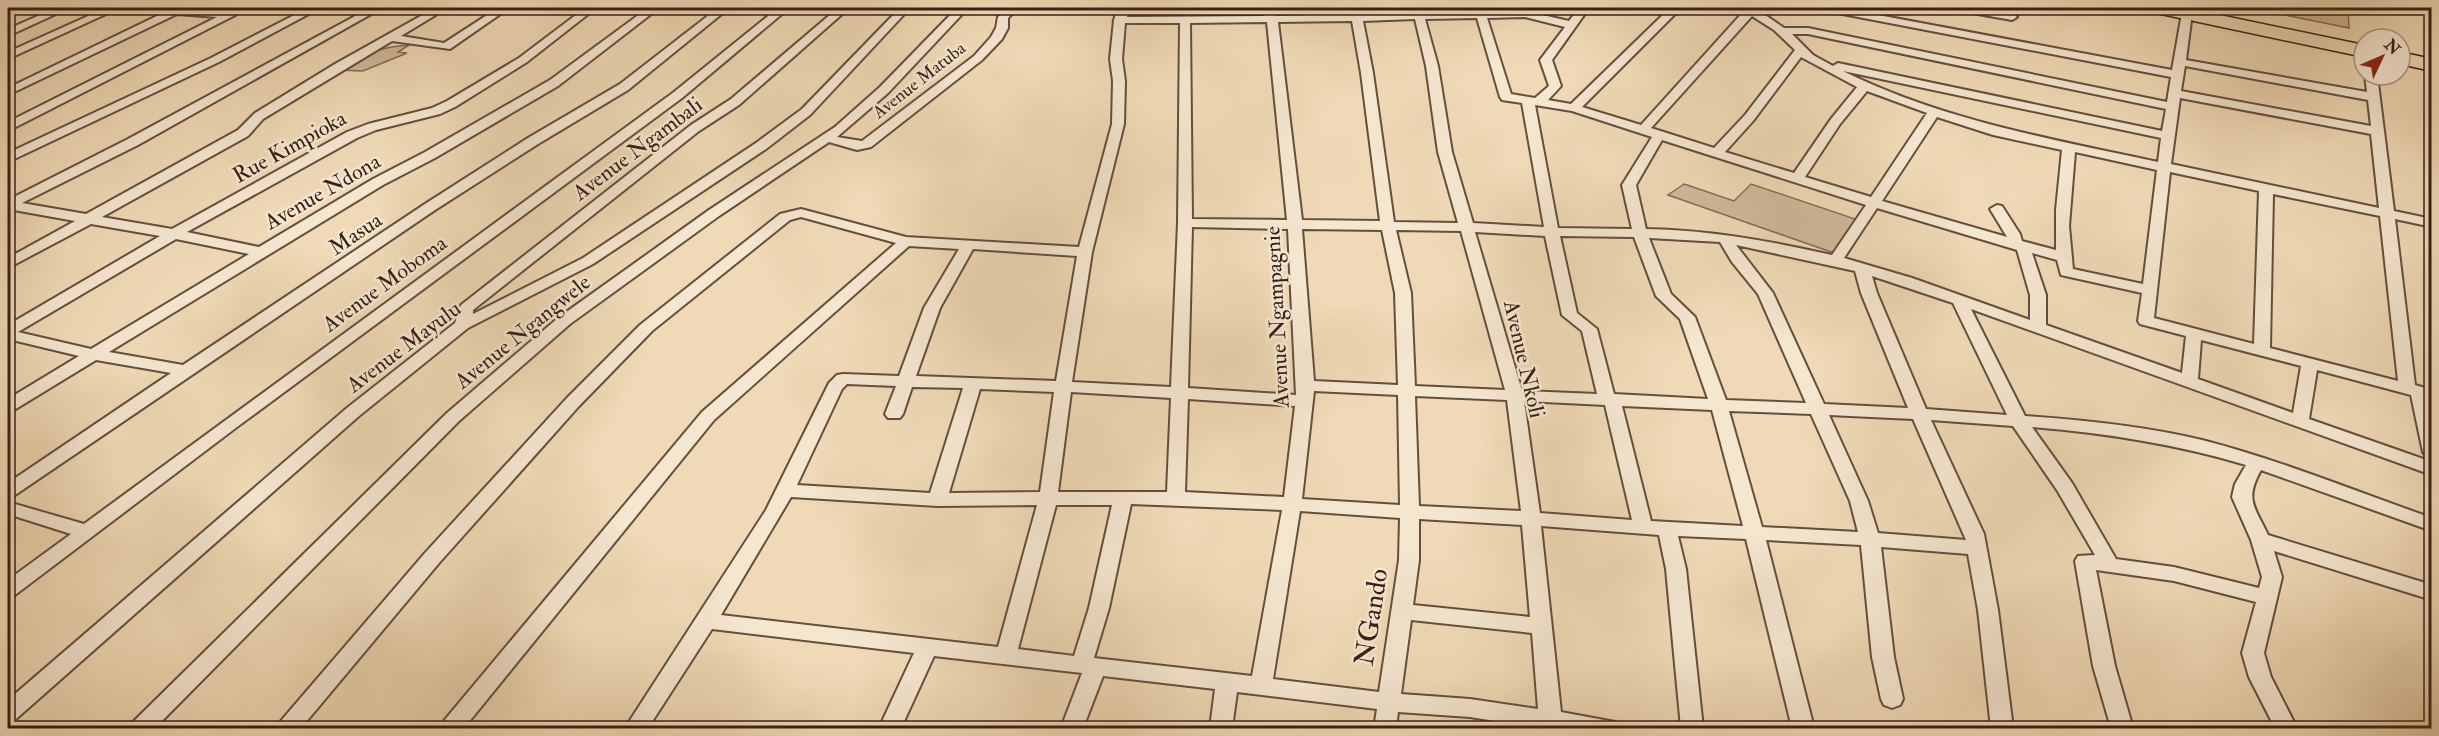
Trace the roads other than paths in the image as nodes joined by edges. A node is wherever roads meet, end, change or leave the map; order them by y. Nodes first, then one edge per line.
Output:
1 (63, 8) edge
2 (114, 8) edge
3 (146, 8) edge
4 (244, 8) edge
5 (315, 8) edge
6 (377, 8) edge
7 (442, 8) edge
8 (504, 8) edge
9 (591, 8) edge
10 (654, 8) edge
11 (724, 8) edge
12 (784, 8) edge
13 (844, 8) edge
14 (905, 8) edge
15 (963, 8) edge
16 (1013, 8) edge
17 (1584, 8) edge
18 (1676, 8) edge
19 (1827, 8) edge
20 (1961, 8) edge
21 (2161, 8) edge
22 (179, 9) edge
23 (1748, 9) edge
24 (2192, 10) edge
25 (1480, 11) edge
26 (1527, 11) edge
27 (1356, 12) edge
28 (1418, 12) edge
29 (1269, 13) edge
30 (1121, 14) edge
31 (229, 15) junction
32 (2012, 17) dead end
33 (1185, 21) junction
34 (1572, 25) junction
35 (1781, 31) junction
36 (8, 33) edge
37 (390, 37) junction
38 (2352, 42) edge
39 (2352, 48) edge
40 (1800, 51) junction
41 (2412, 53) edge
42 (8, 57) edge
43 (2432, 57) edge
44 (2412, 61) edge
45 (1816, 62) junction
46 (2432, 65) edge
47 (2177, 68) junction
48 (1864, 87) junction
49 (2372, 87) edge
50 (8, 92) edge
51 (2174, 93) junction
52 (2373, 97) junction
53 (1533, 101) junction
54 (2174, 107) junction
55 (1575, 108) junction
56 (1934, 112) junction
57 (8, 127) edge
58 (1651, 132) junction
59 (2378, 132) junction
60 (2168, 136) junction
61 (827, 138) junction
62 (2069, 147) junction
63 (1718, 152) junction
64 (8, 158) edge
65 (2164, 166) junction
66 (1797, 177) junction
67 (2266, 188) junction
68 (1874, 202) junction
69 (8, 205) edge
70 (1997, 209) dead end
71 (2388, 214) junction
72 (89, 219) junction
73 (1185, 223) junction
74 (2432, 223) edge
75 (1295, 225) junction
76 (1388, 227) junction
77 (1468, 227) junction
78 (1552, 232) junction
79 (174, 234) junction
80 (1640, 234) junction
81 (1725, 238) junction
82 (906, 241) junction
83 (968, 246) junction
84 (2020, 246) junction
85 (260, 252) junction
86 (1085, 252) junction
87 (2063, 257) junction
88 (1836, 260) junction
89 (8, 264) edge
90 (1862, 268) junction
91 (2148, 290) junction
92 (1959, 300) junction
93 (462, 326) junction
94 (2038, 327) junction
95 (8, 333) edge
96 (2194, 334) junction
97 (2262, 352) junction
98 (92, 354) junction
99 (2310, 363) junction
100 (187, 371) junction
101 (907, 380) junction
102 (2189, 382) junction
103 (973, 383) junction
104 (1063, 387) junction
105 (1406, 390) junction
106 (1180, 392) junction
107 (2419, 392) edge
108 (1306, 393) junction
109 (1515, 395) junction
110 (1609, 399) junction
111 (1719, 405) junction
112 (8, 406) edge
113 (1820, 410) junction
114 (894, 414) dead end
115 (1919, 414) junction
116 (2018, 420) junction
117 (2300, 422) junction
118 (2432, 452) edge
119 (2257, 462) junction
120 (2432, 469) edge
121 (785, 490) junction
122 (8, 491) edge
123 (1048, 498) junction
124 (1123, 498) junction
125 (1176, 498) junction
126 (938, 500) junction
127 (1292, 504) junction
128 (8, 508) edge
129 (1410, 513) junction
130 (1531, 518) junction
131 (2432, 525) edge
132 (1643, 527) junction
133 (1667, 529) junction
134 (88, 532) junction
135 (1754, 533) junction
136 (1870, 539) junction
137 (2261, 540) junction
138 (1976, 548) junction
139 (2109, 563) junction
140 (8, 590) edge
141 (2432, 593) edge
142 (2267, 597) junction
143 (1402, 612) junction
144 (707, 621) junction
145 (1542, 626) junction
146 (927, 647) junction
147 (1006, 655) junction
148 (1089, 665) junction
149 (1227, 682) junction
150 (1261, 686) junction
151 (1892, 699) dead end
152 (1387, 702) junction
153 (8, 713) edge
154 (1551, 725) edge
155 (141, 729) edge
156 (288, 729) edge
157 (451, 729) edge
158 (636, 729) edge
159 (890, 729) edge
160 (1072, 729) edge
161 (1221, 729) edge
162 (1385, 729) edge
163 (1607, 729) edge
164 (1692, 729) edge
165 (1803, 729) edge
166 (2002, 729) edge
167 (2122, 729) edge
168 (2286, 729) edge

1 - 36 street
2 - 42 street
3 - 22 street
4 - 31 street
5 - 64 street
6 - 69 street
7 - 37 street
8 - 37 street
9 - 79 street, Rue Kimpioka
10 - 85 street, Avenue Ndona
11 - 100 street, Masua
12 - 134 street, Avenue Moboma
13 - 93 street, Avenue Ngambali
14 - 93 street, Avenue Mayulu
15 - 61 street, Avenue Ngangwele
16 - 61 street, Avenue Matuba
17 - 34 street
18 - 55 street
19 - 47 street
20 - 32 street
21 - 24 highway
22 - 31 street
22 - 50 street
23 - 35 street
23 - 58 street
24 - 38 highway
24 - 39 highway
24 - 47 street
25 - 26 street
25 - 28 street
25 - 53 street
26 - 34 street
27 - 28 street
27 - 29 street
27 - 76 street, NGando
28 - 77 street, Avenue Nkoli
29 - 33 street
29 - 75 street, Avenue Ngampagnie
30 - 33 street
30 - 86 street
31 - 57 street
33 - 73 street
34 - 53 street
35 - 40 street
35 - 54 street
37 - 72 street
40 - 45 street
40 - 63 street
41 - 43 highway
44 - 46 highway
45 - 48 street
45 - 60 street
47 - 51 street
47 - 52 street
48 - 56 street
48 - 66 street
49 - 52 street
51 - 54 street
51 - 59 street
52 - 59 street
53 - 55 street
53 - 78 street
54 - 60 street
55 - 58 street
56 - 62 street
56 - 68 street
58 - 63 street
58 - 80 street
59 - 71 street
60 - 65 street
61 - 155 street, Avenue Ngangwele
62 - 65 street
62 - 87 street
63 - 66 street
65 - 67 street
65 - 91 street
66 - 68 street
67 - 71 street
67 - 97 street
68 - 84 street
68 - 88 street
69 - 72 street
70 - 84 street
71 - 74 street
71 - 107 street
72 - 79 street
72 - 89 street
73 - 75 street
73 - 106 street
75 - 76 street
75 - 108 street, Avenue Ngampagnie
76 - 77 street
76 - 105 street, NGando
77 - 78 street
77 - 109 street, Avenue Nkoli
78 - 80 street
78 - 110 street
79 - 85 street
79 - 95 street, Rue Kimpioka
80 - 81 street
80 - 111 street
81 - 88 street
81 - 113 street
82 - 83 street
82 - 156 street
82 - 157 street
83 - 86 street
83 - 101 street
84 - 87 street
84 - 94 street
85 - 98 street, Avenue Ndona
86 - 104 street
87 - 91 street
88 - 90 street
90 - 92 street
90 - 115 street
91 - 96 street
92 - 94 street
92 - 116 street
93 - 153 street, Avenue Mayulu
94 - 102 street
95 - 98 street
96 - 97 street
96 - 102 street
97 - 99 street
98 - 100 street
98 - 112 street, Avenue Ndona
99 - 107 street
99 - 117 street
100 - 122 street, Masua
101 - 103 street
101 - 114 street
101 - 121 street
102 - 117 street
103 - 104 street
103 - 126 street
104 - 106 street
104 - 123 street
105 - 108 street
105 - 109 street
105 - 129 street, NGando
106 - 108 street
106 - 125 street
107 - 118 street
108 - 127 street, Avenue Ngampagnie
109 - 110 street
109 - 130 street, Avenue Nkoli
110 - 111 street
110 - 132 street
111 - 113 street
111 - 135 street
113 - 115 street
113 - 136 street
115 - 116 street
115 - 138 street
116 - 119 street
116 - 139 street
117 - 120 street
119 - 131 street
119 - 137 street
121 - 126 street
121 - 144 street
123 - 124 street
123 - 126 street
123 - 147 street
124 - 125 street
124 - 148 street
125 - 127 street
127 - 129 street
127 - 150 street, Avenue Ngampagnie
128 - 134 street
129 - 130 street
129 - 143 street, NGando
130 - 132 street
130 - 145 street, Avenue Nkoli
132 - 133 street
133 - 135 street
133 - 164 street
134 - 140 street, Avenue Moboma
135 - 136 street
135 - 165 street
136 - 138 street
136 - 151 street
137 - 141 street
137 - 142 street
138 - 166 street
139 - 142 street
139 - 167 street
142 - 168 street
143 - 145 street
143 - 152 street, NGando
144 - 146 street
144 - 158 street
145 - 154 street, Avenue Nkoli
146 - 147 street
146 - 159 street
147 - 148 street
148 - 149 street
148 - 160 street
149 - 150 street
149 - 161 street
150 - 152 street
152 - 154 street
152 - 162 street, NGando
154 - 163 street

